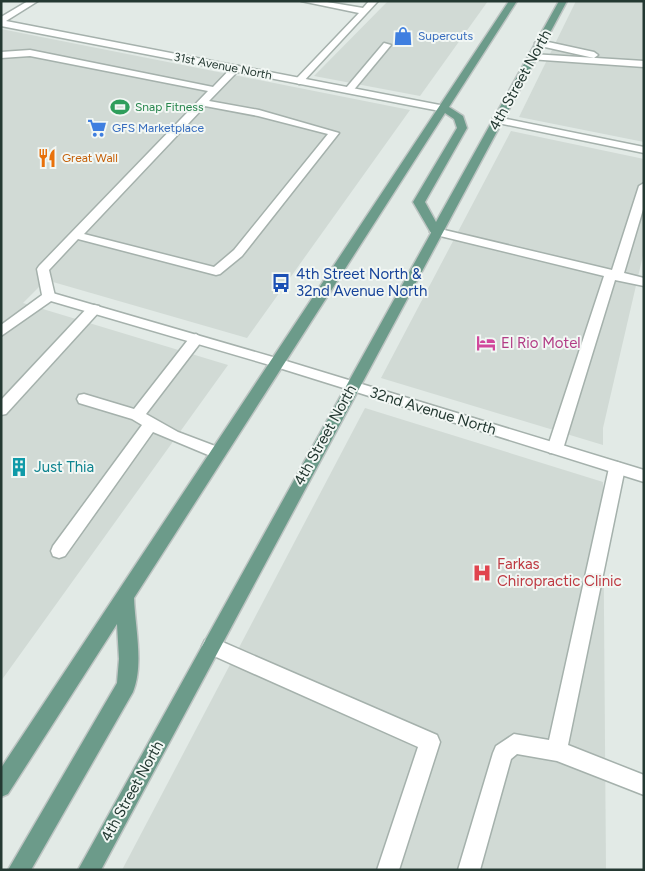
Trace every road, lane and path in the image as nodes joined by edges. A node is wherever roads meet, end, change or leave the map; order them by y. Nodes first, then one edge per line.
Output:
1 (34, 1) edge
2 (305, 1) edge
3 (374, 1) edge
4 (513, 1) edge
5 (563, 1) edge
6 (364, 12) junction
7 (1, 22) edge
8 (540, 44) junction
9 (387, 45) dead end
10 (1, 55) edge
11 (532, 57) junction
12 (610, 60) junction
13 (644, 64) edge
14 (236, 68) junction
15 (299, 80) junction
16 (215, 90) junction
17 (349, 90) junction
18 (202, 103) junction
19 (445, 109) junction
20 (498, 120) junction
21 (644, 150) edge
22 (644, 186) edge
23 (436, 232) junction
24 (76, 235) junction
25 (614, 275) junction
26 (644, 282) edge
27 (49, 296) junction
28 (94, 309) junction
29 (1, 332) edge
30 (196, 339) junction
31 (278, 363) junction
32 (352, 386) junction
33 (84, 399) dead end
34 (1, 410) edge
35 (138, 415) junction
36 (151, 424) junction
37 (555, 449) junction
38 (218, 453) junction
39 (617, 468) junction
40 (644, 476) edge
41 (59, 550) dead end
42 (125, 597) junction
43 (211, 646) junction
44 (557, 751) junction
45 (644, 785) edge
46 (1, 787) edge
47 (19, 870) edge
48 (89, 870) edge
49 (388, 870) edge
50 (469, 870) edge

1 - 7 street
2 - 6 street
3 - 6 street
4 - 19 main road
5 - 8 main road, 4th Street North
6 - 15 street
7 - 14 street, 31st Avenue North
8 - 11 main road, 4th Street North
8 - 12 street
9 - 17 street
10 - 16 street
11 - 12 street
11 - 20 main road, 4th Street North
12 - 13 street
14 - 15 street, 31st Avenue North
14 - 16 street
15 - 17 street, 31st Avenue North
16 - 18 street
17 - 19 street, 31st Avenue North
18 - 24 street
18 - 24 street
19 - 23 main road
19 - 31 main road
20 - 21 street
20 - 23 main road, 4th Street North
22 - 25 street
23 - 25 street
23 - 32 main road, 4th Street North
24 - 27 street
25 - 26 street
25 - 37 street
27 - 28 street, 32nd Avenue North
27 - 29 street
28 - 30 street, 32nd Avenue North
28 - 34 street
30 - 31 street, 32nd Avenue North
30 - 35 street
31 - 32 street, 32nd Avenue North
31 - 38 main road
32 - 37 street, 32nd Avenue North
32 - 43 main road, 4th Street North
33 - 35 street
35 - 36 street
36 - 38 street
36 - 41 street
37 - 39 street, 32nd Avenue North
38 - 42 main road
39 - 40 street, 32nd Avenue North
39 - 44 street
42 - 46 main road
42 - 47 main road
43 - 48 main road, 4th Street North
43 - 49 street
44 - 45 street
44 - 50 street

